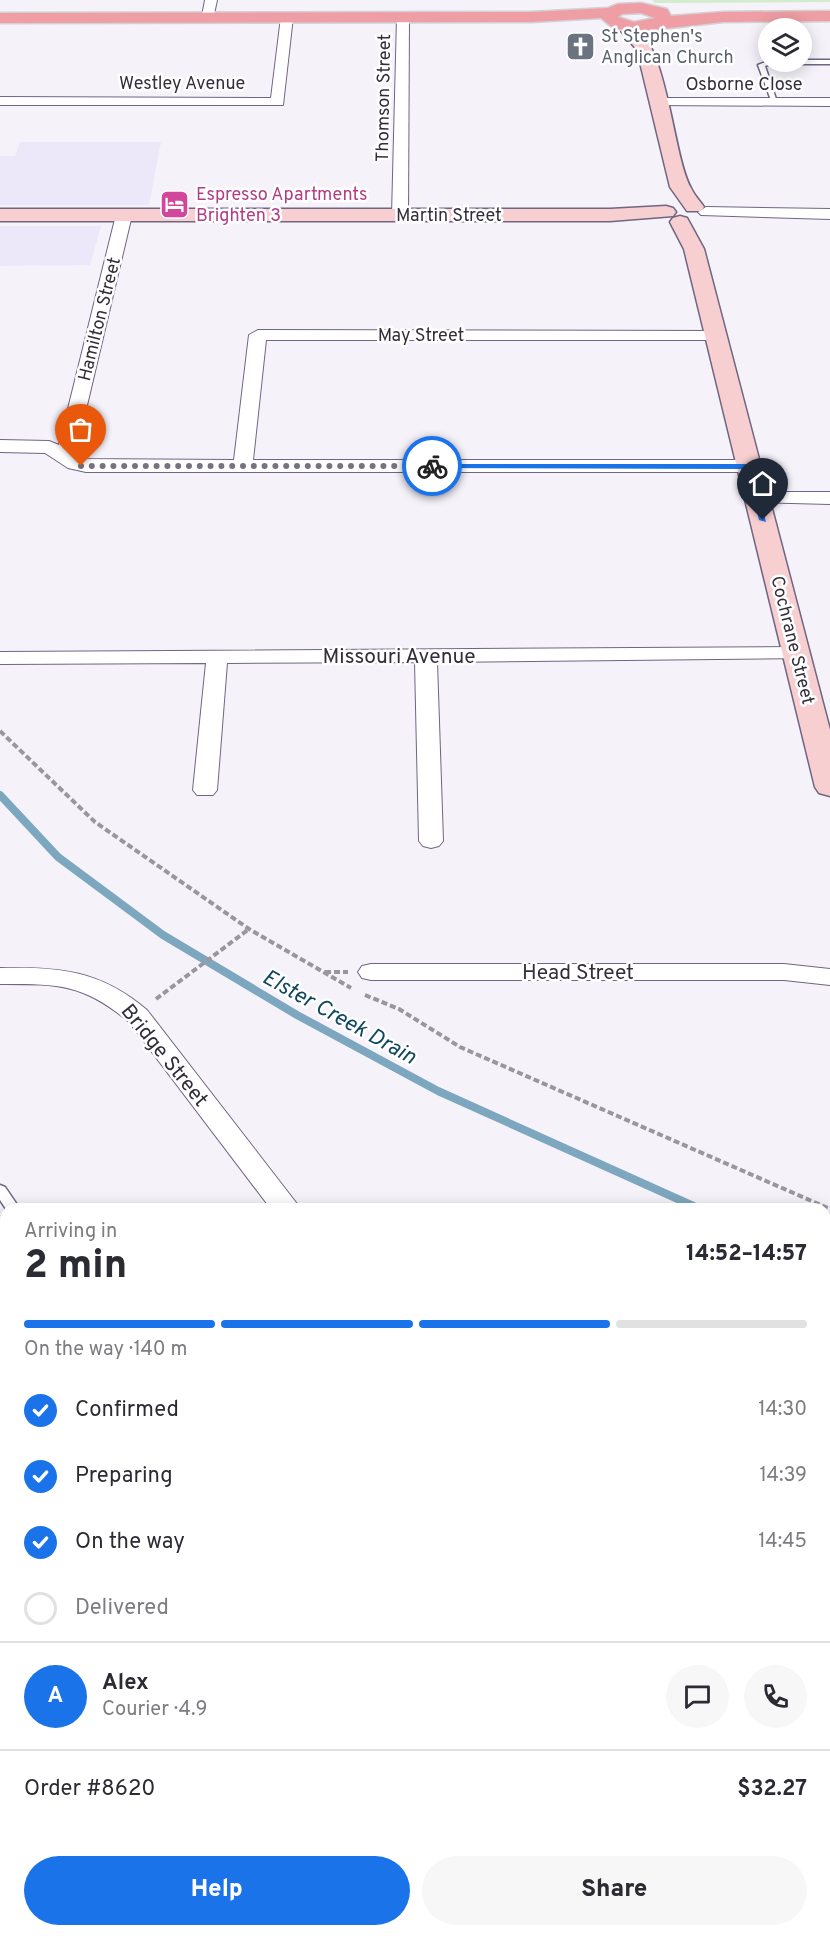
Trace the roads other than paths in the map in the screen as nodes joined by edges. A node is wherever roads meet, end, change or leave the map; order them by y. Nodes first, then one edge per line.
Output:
1 (210, 8) edge
2 (0, 12) edge
3 (635, 14) edge
4 (85, 16) junction
5 (830, 16) edge
6 (287, 17) junction
7 (403, 17) junction
8 (0, 18) edge
9 (645, 49) junction
10 (830, 62) edge
11 (0, 101) edge
12 (658, 102) junction
13 (774, 102) junction
14 (830, 102) edge
15 (686, 212) junction
16 (830, 214) edge
17 (0, 215) edge
18 (124, 215) junction
19 (400, 215) junction
20 (717, 336) junction
21 (0, 446) edge
22 (65, 458) junction
23 (243, 466) junction
24 (750, 466) junction
25 (758, 498) junction
26 (830, 498) edge
27 (797, 653) junction
28 (426, 656) junction
29 (217, 657) junction
30 (0, 658) edge
31 (830, 787) edge
32 (204, 790) dead end
33 (431, 841) dead end
34 (830, 958) edge
35 (371, 972) dead end
36 (784, 972) junction
37 (0, 976) edge
38 (830, 977) edge
39 (0, 1190) edge
40 (9, 1203) edge
41 (282, 1203) edge

1 - 4 main road
1 - 6 main road
2 - 4 main road
3 - 5 main road
3 - 7 main road
3 - 9 street, Cochrane Street
3 - 9 street, Cochrane Street
4 - 8 main road
6 - 7 main road
6 - 11 street, Westley Avenue
7 - 19 street, Thomson Street
9 - 12 street, Cochrane Street
10 - 13 lane
12 - 13 street, Osborne Close
12 - 15 street, Cochrane Street
13 - 14 street, Osborne Close
15 - 16 street, Martin Street
15 - 19 street, Martin Street
15 - 20 street, Cochrane Street
17 - 18 street, Martin Street
18 - 19 street, Martin Street
18 - 22 street, Hamilton Street
20 - 23 street, May Street
20 - 24 street, Cochrane Street
21 - 22 street
22 - 23 street
23 - 24 street
24 - 25 street, Cochrane Street
25 - 26 street
25 - 27 street, Cochrane Street
27 - 28 street, Missouri Avenue
27 - 31 street, Cochrane Street
28 - 29 street, Missouri Avenue
28 - 33 street
29 - 30 street, Missouri Avenue
29 - 32 street
34 - 36 street, Head Street
35 - 36 street, Head Street
36 - 38 street, Head Street
37 - 41 street, Bridge Street
39 - 40 lane

